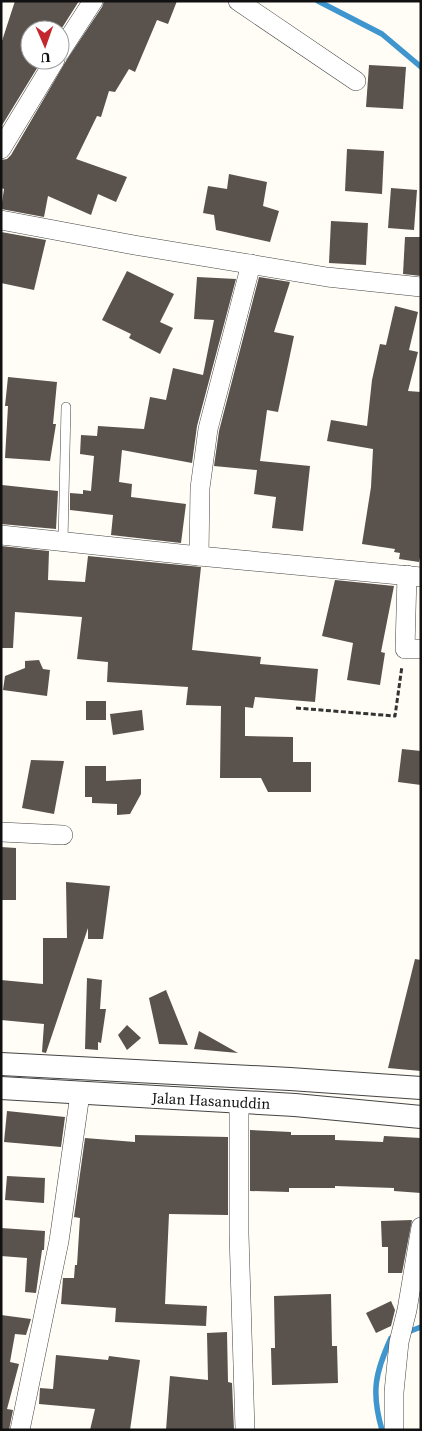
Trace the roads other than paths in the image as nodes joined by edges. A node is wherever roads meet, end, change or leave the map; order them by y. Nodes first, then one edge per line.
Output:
1 (93, 1) edge
2 (238, 1) edge
3 (70, 37) edge
4 (49, 70) edge
5 (356, 81) dead end
6 (1, 149) edge
7 (1, 220) edge
8 (251, 264) junction
9 (421, 287) edge
10 (66, 407) dead end
11 (1, 535) edge
12 (63, 542) junction
13 (199, 556) junction
14 (417, 573) edge
15 (413, 649) edge
16 (1, 832) edge
17 (62, 835) dead end
18 (1, 1064) edge
19 (1, 1088) edge
20 (421, 1088) edge
21 (80, 1094) junction
22 (239, 1102) junction
23 (421, 1117) edge
24 (421, 1227) edge
25 (20, 1430) edge
26 (245, 1430) edge
27 (394, 1430) edge

1 - 3 street
2 - 5 street
4 - 6 street
7 - 8 street
8 - 9 street
8 - 13 street
10 - 12 lane
11 - 12 street
12 - 13 street
13 - 14 street
14 - 15 street
16 - 17 street
18 - 20 street, Jalan Hasanuddin
19 - 21 street, Jalan Hasanuddin
21 - 22 street, Jalan Hasanuddin
21 - 25 street
22 - 23 street, Jalan Hasanuddin
22 - 26 street
24 - 27 street

